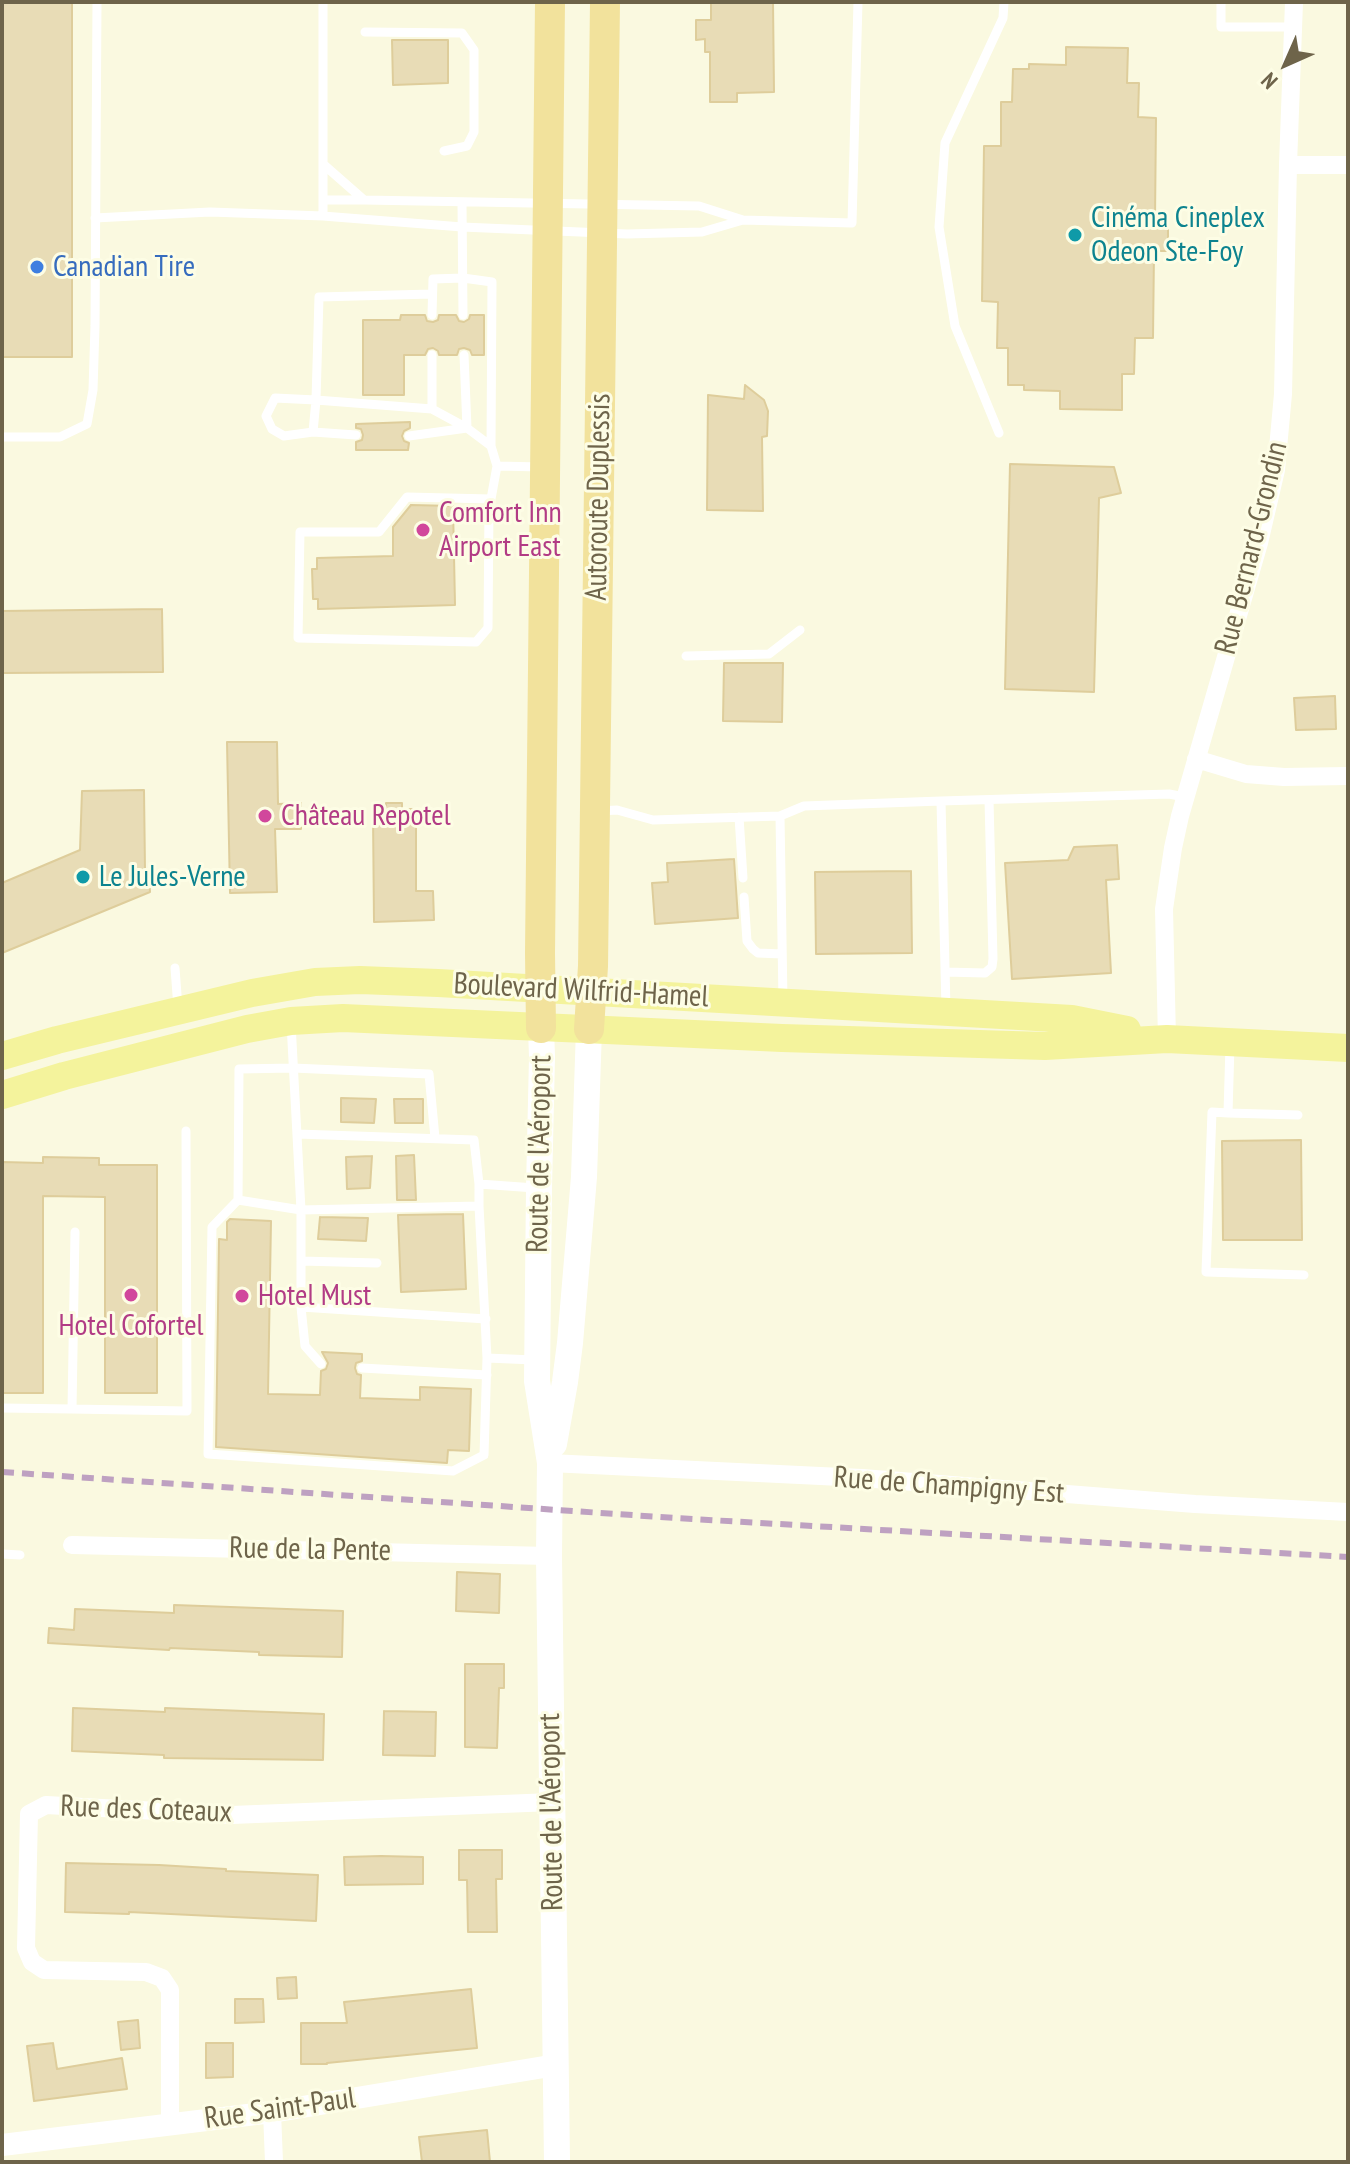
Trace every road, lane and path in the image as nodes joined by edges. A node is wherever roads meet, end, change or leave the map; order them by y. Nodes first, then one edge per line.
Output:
1 (97, 2) edge
2 (323, 2) edge
3 (550, 2) edge
4 (605, 2) edge
5 (858, 2) edge
6 (1004, 2) edge
7 (1221, 2) edge
8 (1294, 2) edge
9 (1294, 27) junction
10 (365, 32) dead end
11 (444, 151) dead end
12 (323, 164) junction
13 (1288, 165) junction
14 (1348, 165) edge
15 (323, 200) junction
16 (364, 200) junction
17 (462, 202) junction
18 (323, 216) junction
19 (547, 217) junction
20 (95, 218) junction
21 (602, 219) junction
22 (743, 220) junction
23 (462, 227) junction
24 (463, 278) junction
25 (432, 294) junction
26 (432, 315) dead end
27 (463, 315) dead end
28 (432, 355) dead end
29 (464, 355) dead end
30 (316, 400) junction
31 (432, 409) junction
32 (467, 428) junction
33 (313, 432) junction
34 (999, 433) dead end
35 (356, 435) dead end
36 (409, 436) dead end
37 (2, 437) edge
38 (491, 446) junction
39 (497, 466) junction
40 (545, 467) junction
41 (491, 499) junction
42 (800, 630) dead end
43 (686, 656) dead end
44 (1196, 759) junction
45 (1348, 776) edge
46 (1185, 797) junction
47 (989, 800) junction
48 (941, 801) junction
49 (595, 811) junction
50 (780, 816) junction
51 (739, 817) junction
52 (743, 878) dead end
53 (744, 897) dead end
54 (782, 954) junction
55 (175, 968) dead end
56 (945, 972) junction
57 (541, 989) junction
58 (592, 992) junction
59 (784, 1003) junction
60 (179, 1011) junction
61 (946, 1012) junction
62 (291, 1021) junction
63 (541, 1028) junction
64 (589, 1029) junction
65 (1167, 1039) junction
66 (1230, 1042) junction
67 (1348, 1048) edge
68 (4, 1051) edge
69 (293, 1068) junction
70 (2, 1095) edge
71 (1228, 1113) junction
72 (1298, 1115) dead end
73 (186, 1131) dead end
74 (297, 1134) junction
75 (435, 1138) junction
76 (479, 1184) junction
77 (539, 1188) junction
78 (238, 1200) junction
79 (479, 1206) junction
80 (301, 1210) junction
81 (75, 1232) dead end
82 (301, 1261) junction
83 (377, 1263) dead end
84 (1304, 1275) dead end
85 (301, 1307) junction
86 (486, 1319) junction
87 (487, 1358) junction
88 (537, 1360) junction
89 (321, 1364) dead end
90 (362, 1368) dead end
91 (487, 1375) junction
92 (2, 1408) edge
93 (72, 1409) junction
94 (550, 1463) junction
95 (1348, 1512) edge
96 (72, 1545) dead end
97 (2, 1554) edge
98 (20, 1555) dead end
99 (549, 1556) junction
100 (552, 1802) junction
101 (556, 2065) junction
102 (272, 2112) junction
103 (170, 2125) junction
104 (2, 2145) edge
105 (274, 2162) edge
106 (557, 2162) edge

1 - 20 lane
2 - 12 lane
3 - 19 highway, Autoroute Duplessis
4 - 21 highway, Autoroute Duplessis
5 - 22 lane
6 - 34 lane
7 - 9 lane
8 - 9 street, Rue Bernard-Grondin
9 - 13 street, Rue Bernard-Grondin
10 - 11 lane
12 - 15 lane
12 - 16 lane
13 - 14 street
13 - 44 street, Rue Bernard-Grondin
15 - 16 lane
15 - 18 lane
16 - 17 lane
17 - 19 lane
17 - 23 lane
18 - 20 lane
18 - 23 lane
19 - 21 lane
19 - 21 lane
19 - 23 lane
19 - 40 highway, Autoroute Duplessis
20 - 37 lane
21 - 22 lane
21 - 22 lane
21 - 49 highway, Autoroute Duplessis
23 - 24 lane
24 - 25 lane
24 - 27 lane
24 - 38 lane
25 - 26 lane
25 - 30 lane
28 - 31 lane
29 - 32 lane
30 - 31 lane
30 - 33 lane
30 - 33 lane
31 - 32 lane
32 - 36 lane
32 - 38 lane
33 - 35 lane
38 - 39 lane
39 - 40 lane
39 - 41 lane
40 - 57 highway, Autoroute Duplessis
41 - 41 lane
42 - 43 lane
44 - 45 street
44 - 46 street, Rue Bernard-Grondin
46 - 47 lane
46 - 65 street, Rue Bernard-Grondin
47 - 48 lane
47 - 56 lane
48 - 50 lane
48 - 56 lane
49 - 51 lane
49 - 58 highway, Autoroute Duplessis
50 - 51 lane
50 - 54 lane
51 - 52 lane
53 - 54 lane
54 - 59 lane
55 - 60 lane
56 - 61 lane
57 - 58 main road, Boulevard Wilfrid-Hamel
57 - 60 main road, Boulevard Wilfrid-Hamel
57 - 63 highway, Route de l'Aéroport
58 - 59 main road, Boulevard Wilfrid-Hamel
58 - 64 highway, Route de l'Aéroport
59 - 61 main road, Boulevard Wilfrid-Hamel
60 - 68 main road, Boulevard Wilfrid-Hamel
61 - 65 main road, Boulevard Wilfrid-Hamel
62 - 63 main road, Boulevard Wilfrid-Hamel
62 - 69 lane
62 - 70 main road, Boulevard Wilfrid-Hamel
63 - 64 main road, Boulevard Wilfrid-Hamel
63 - 77 main road, Route de l'Aéroport
64 - 65 main road, Boulevard Wilfrid-Hamel
64 - 94 main road, Route de l'Aéroport
65 - 66 main road, Boulevard Wilfrid-Hamel
66 - 67 main road, Boulevard Wilfrid-Hamel
66 - 71 lane
69 - 74 lane
69 - 75 lane
69 - 78 lane
71 - 72 lane
71 - 84 lane
73 - 93 lane
74 - 75 lane
74 - 80 lane
75 - 76 lane
76 - 77 lane
76 - 79 lane
77 - 88 main road, Route de l'Aéroport
78 - 80 lane
78 - 91 lane
79 - 80 lane
79 - 86 lane
80 - 82 lane
81 - 93 lane
82 - 83 lane
82 - 85 lane
85 - 86 lane
85 - 89 lane
86 - 87 lane
87 - 88 lane
87 - 91 lane
88 - 94 main road, Route de l'Aéroport
90 - 91 lane
92 - 93 lane
94 - 95 street, Rue de Champigny Est
94 - 99 main road, Route de l'Aéroport
96 - 99 street, Rue de la Pente
97 - 98 lane
99 - 100 main road, Route de l'Aéroport
100 - 101 main road, Route de l'Aéroport
100 - 103 street, Rue des Coteaux
101 - 102 street, Rue Saint-Paul
101 - 106 main road, Route de l'Aéroport
102 - 103 street, Rue Saint-Paul
102 - 105 street
103 - 104 street, Rue Saint-Paul

